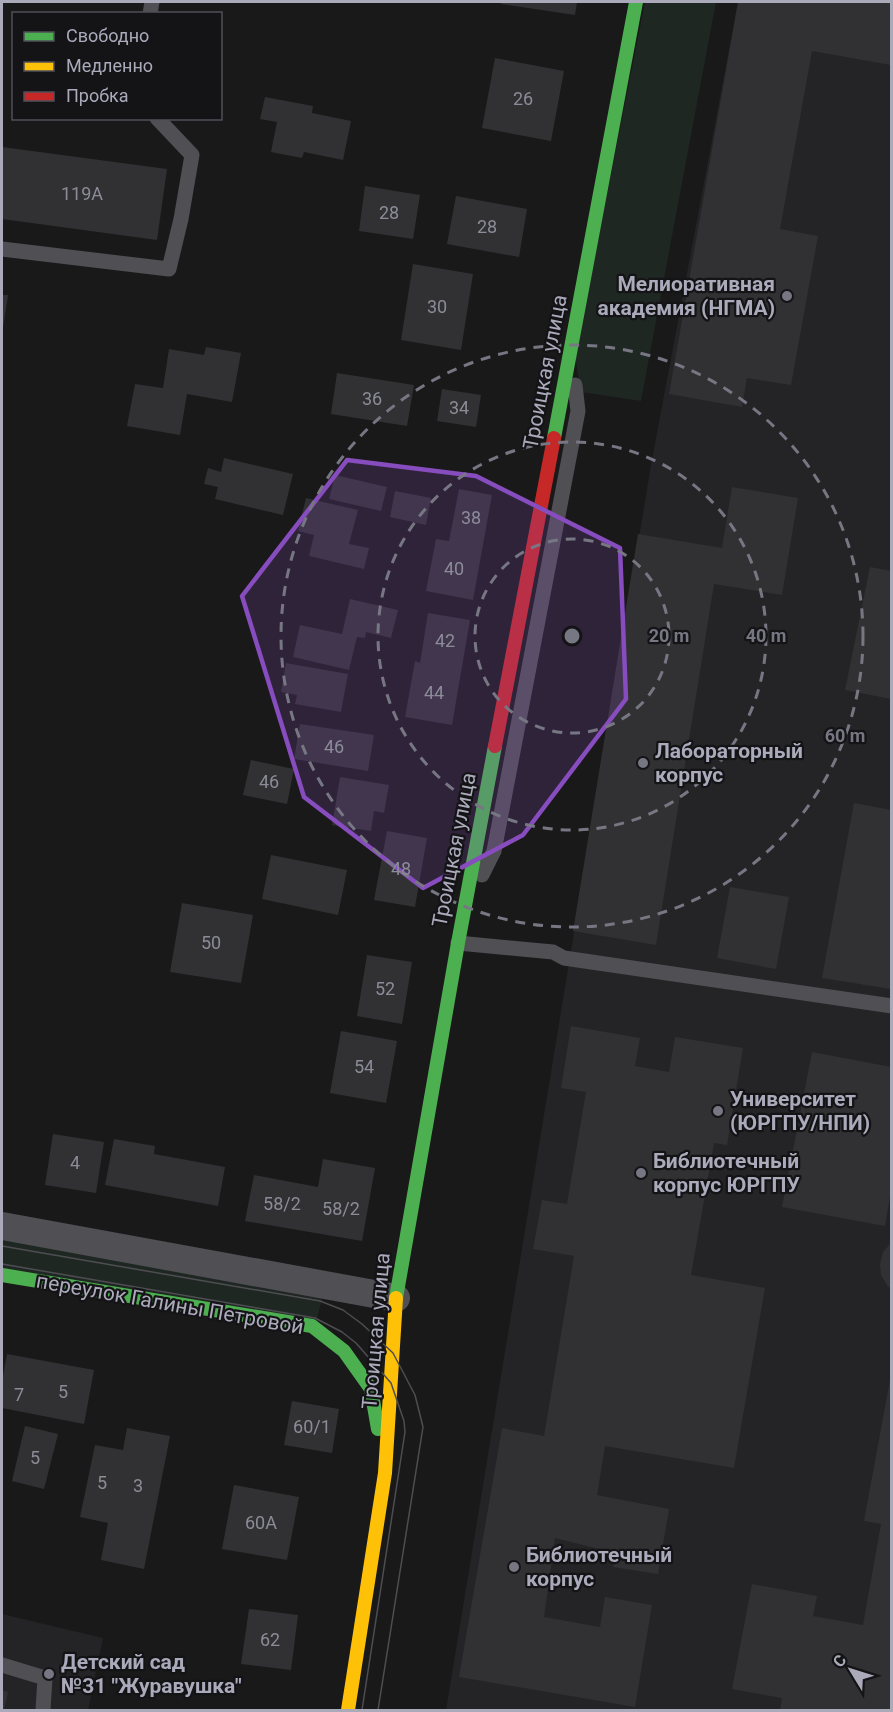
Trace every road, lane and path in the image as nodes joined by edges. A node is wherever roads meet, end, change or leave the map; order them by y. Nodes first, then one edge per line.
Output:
1 (636, 2) edge
2 (159, 120) edge
3 (2, 249) edge
4 (570, 349) joint
5 (463, 914) joint
6 (458, 943) junction
7 (891, 1006) edge
8 (2, 1226) edge
9 (2, 1275) edge
10 (396, 1298) junction
11 (385, 1473) junction
12 (2, 1665) edge
13 (43, 1710) edge
14 (348, 1710) edge

1 - 4 street, Троицкая улица
2 - 3 lane
4 - 5 lane
5 - 6 street, Троицкая улица
6 - 7 lane
6 - 10 street, Троицкая улица
8 - 10 street
9 - 11 street, переулок Галины Петровой
10 - 11 street, Троицкая улица
11 - 14 street, Троицкая улица
12 - 13 lane

